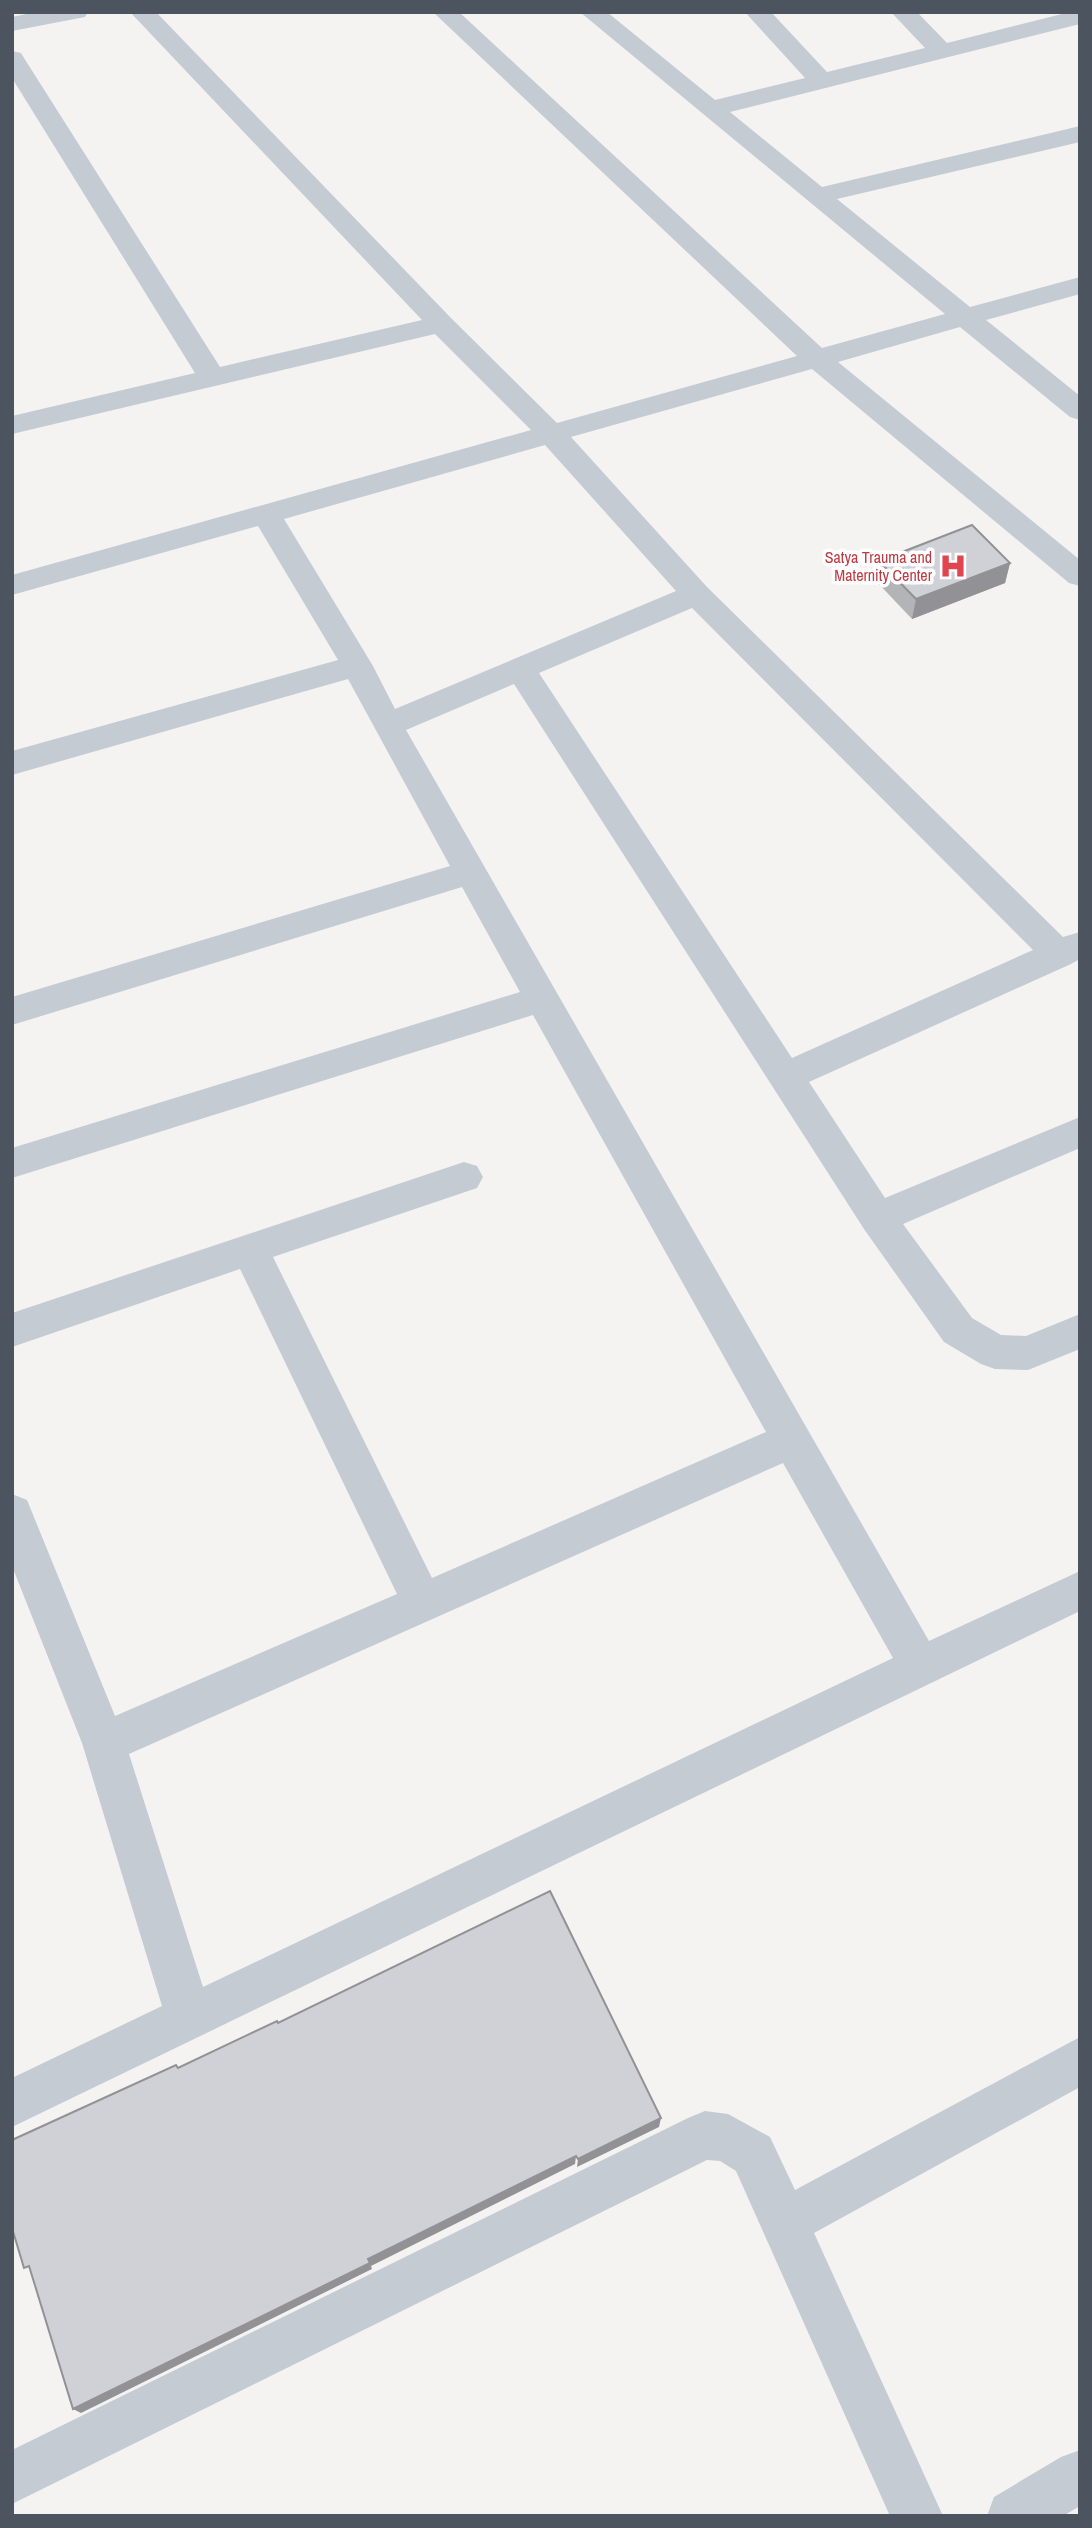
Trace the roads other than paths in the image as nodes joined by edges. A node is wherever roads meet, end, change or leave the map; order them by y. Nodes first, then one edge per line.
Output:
1 (76, 12) edge
2 (142, 12) edge
3 (445, 12) edge
4 (592, 12) edge
5 (757, 12) edge
6 (903, 12) edge
7 (1079, 14) edge
8 (12, 24) edge
9 (942, 52) junction
10 (12, 58) edge
11 (821, 81) junction
12 (710, 109) junction
13 (1080, 134) edge
14 (817, 196) junction
15 (1080, 285) edge
16 (964, 317) junction
17 (441, 324) junction
18 (816, 358) junction
19 (213, 379) junction
20 (1080, 411) edge
21 (12, 425) edge
22 (551, 433) junction
23 (266, 514) junction
24 (1080, 576) edge
25 (12, 586) edge
26 (696, 594) junction
27 (357, 666) junction
28 (520, 668) junction
29 (387, 725) junction
30 (12, 763) edge
31 (471, 872) junction
32 (1069, 950) edge
33 (542, 999) junction
34 (12, 1011) edge
35 (785, 1077) junction
36 (1080, 1132) edge
37 (12, 1163) edge
38 (464, 1177) dead end
39 (877, 1218) junction
40 (250, 1249) junction
41 (12, 1330) edge
42 (1080, 1331) edge
43 (792, 1440) junction
44 (12, 1513) edge
45 (1080, 1590) edge
46 (423, 1603) junction
47 (920, 1666) junction
48 (104, 1743) junction
49 (189, 2017) junction
50 (1080, 2061) edge
51 (12, 2103) edge
52 (785, 2222) junction
53 (12, 2478) edge
54 (917, 2516) edge

1 - 8 street
2 - 17 street
3 - 18 street
4 - 12 street
5 - 11 street
6 - 9 street
7 - 9 street
9 - 11 street
10 - 19 street
11 - 12 street
12 - 14 street
13 - 14 street
14 - 16 street
15 - 16 street
16 - 18 street
16 - 20 street
17 - 19 street
17 - 22 street
18 - 22 street
18 - 24 street
19 - 21 street
22 - 23 street
22 - 26 street
23 - 25 street
23 - 27 street
26 - 28 street
26 - 32 street
27 - 29 street
27 - 30 street
28 - 29 street
28 - 35 street
29 - 31 street
31 - 33 street
31 - 34 street
32 - 35 street
33 - 37 street
33 - 43 street
35 - 39 street
36 - 39 street
38 - 40 street
39 - 42 street
40 - 41 street
40 - 46 street
43 - 46 street
43 - 47 street
44 - 48 street
45 - 47 street
46 - 48 street
47 - 49 street
48 - 49 street
49 - 51 street
50 - 52 street
52 - 53 street
52 - 54 street

